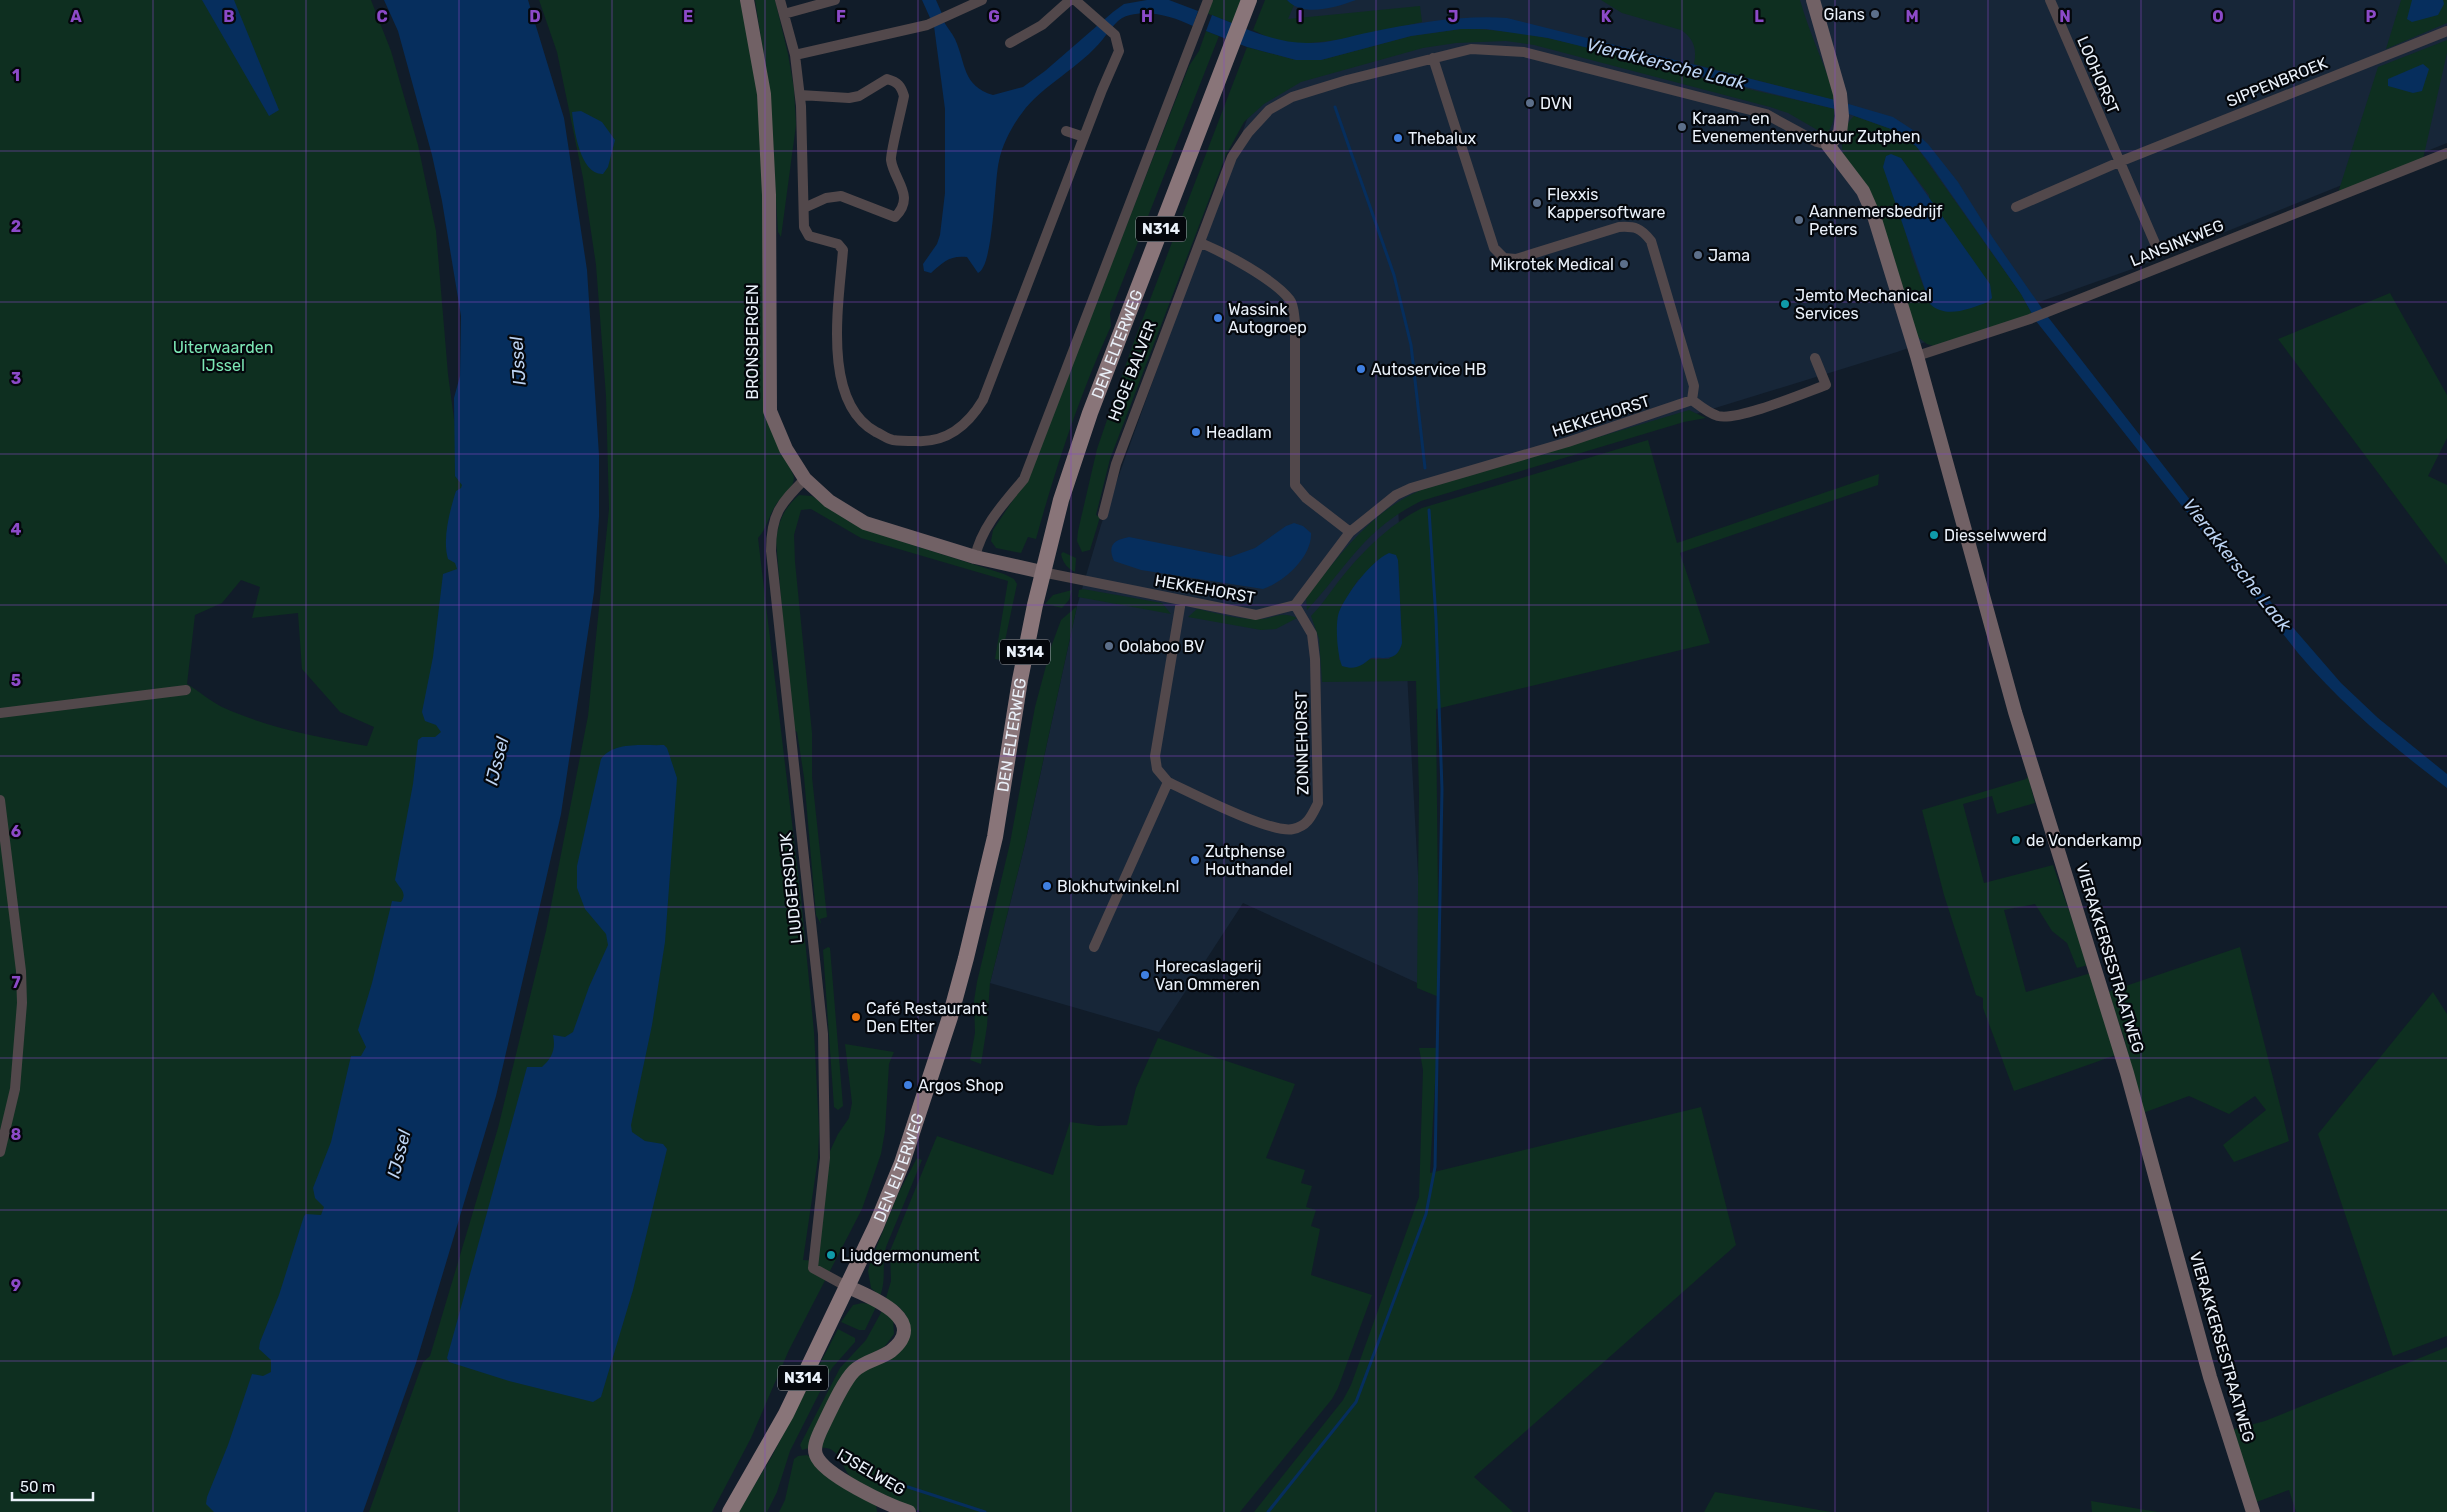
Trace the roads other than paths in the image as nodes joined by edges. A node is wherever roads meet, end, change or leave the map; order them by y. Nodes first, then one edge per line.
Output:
1 (747, 0) edge
2 (780, 0) edge
3 (835, 0) edge
4 (982, 0) edge
5 (1070, 0) edge
6 (1075, 0) edge
7 (1208, 0) edge
8 (1249, 0) edge
9 (1813, 0) edge
10 (2050, 0) edge
11 (784, 14) junction
12 (2447, 31) edge
13 (1010, 43) dead end
14 (795, 55) junction
15 (1433, 58) junction
16 (800, 95) junction
17 (1066, 131) dead end
18 (1084, 137) junction
19 (1828, 146) junction
20 (2447, 153) edge
21 (2119, 162) junction
22 (2016, 207) dead end
23 (804, 208) junction
24 (1201, 243) junction
25 (2157, 248) dead end
26 (1917, 356) junction
27 (1815, 358) dead end
28 (1692, 400) junction
29 (805, 479) junction
30 (1103, 514) dead end
31 (1350, 532) junction
32 (975, 557) junction
33 (1042, 572) junction
34 (1181, 601) junction
35 (1295, 605) junction
36 (186, 690) dead end
37 (0, 713) edge
38 (1168, 782) junction
39 (0, 800) edge
40 (1094, 947) dead end
41 (0, 1152) edge
42 (846, 1286) junction
43 (730, 1512) edge
44 (909, 1512) edge
45 (2253, 1512) edge

1 - 29 street, BRONSBERGEN
2 - 11 street
3 - 11 street
4 - 14 street
5 - 13 street
6 - 18 street
7 - 32 street
8 - 33 main road, DEN ELTERWEG / N314
9 - 19 street
10 - 21 street, LOOHORST
11 - 14 street
12 - 21 street, SIPPENBROEK
14 - 16 street
15 - 19 street
15 - 24 street
15 - 28 street
16 - 23 street
16 - 23 street
17 - 18 street
18 - 23 street
19 - 26 street
20 - 26 street, LANSINKWEG
21 - 22 street
21 - 25 street, LOOHORST
24 - 30 street, HOGE BALVER
24 - 31 street
26 - 45 street, VIERAKKERSESTRAATWEG
27 - 28 street
28 - 31 street, HEKKEHORST
29 - 32 street, BRONSBERGEN
29 - 42 street, LIUDGERSDIJK
31 - 35 street, HEKKEHORST
32 - 33 street, BRONSBERGEN
33 - 34 street, HEKKEHORST
33 - 42 main road, DEN ELTERWEG / N314
34 - 35 street, HEKKEHORST
34 - 38 street
35 - 38 street, ZONNEHORST
36 - 37 street
38 - 40 street
39 - 41 street
42 - 43 main road, DEN ELTERWEG / N314
42 - 44 street, IJSELWEG

